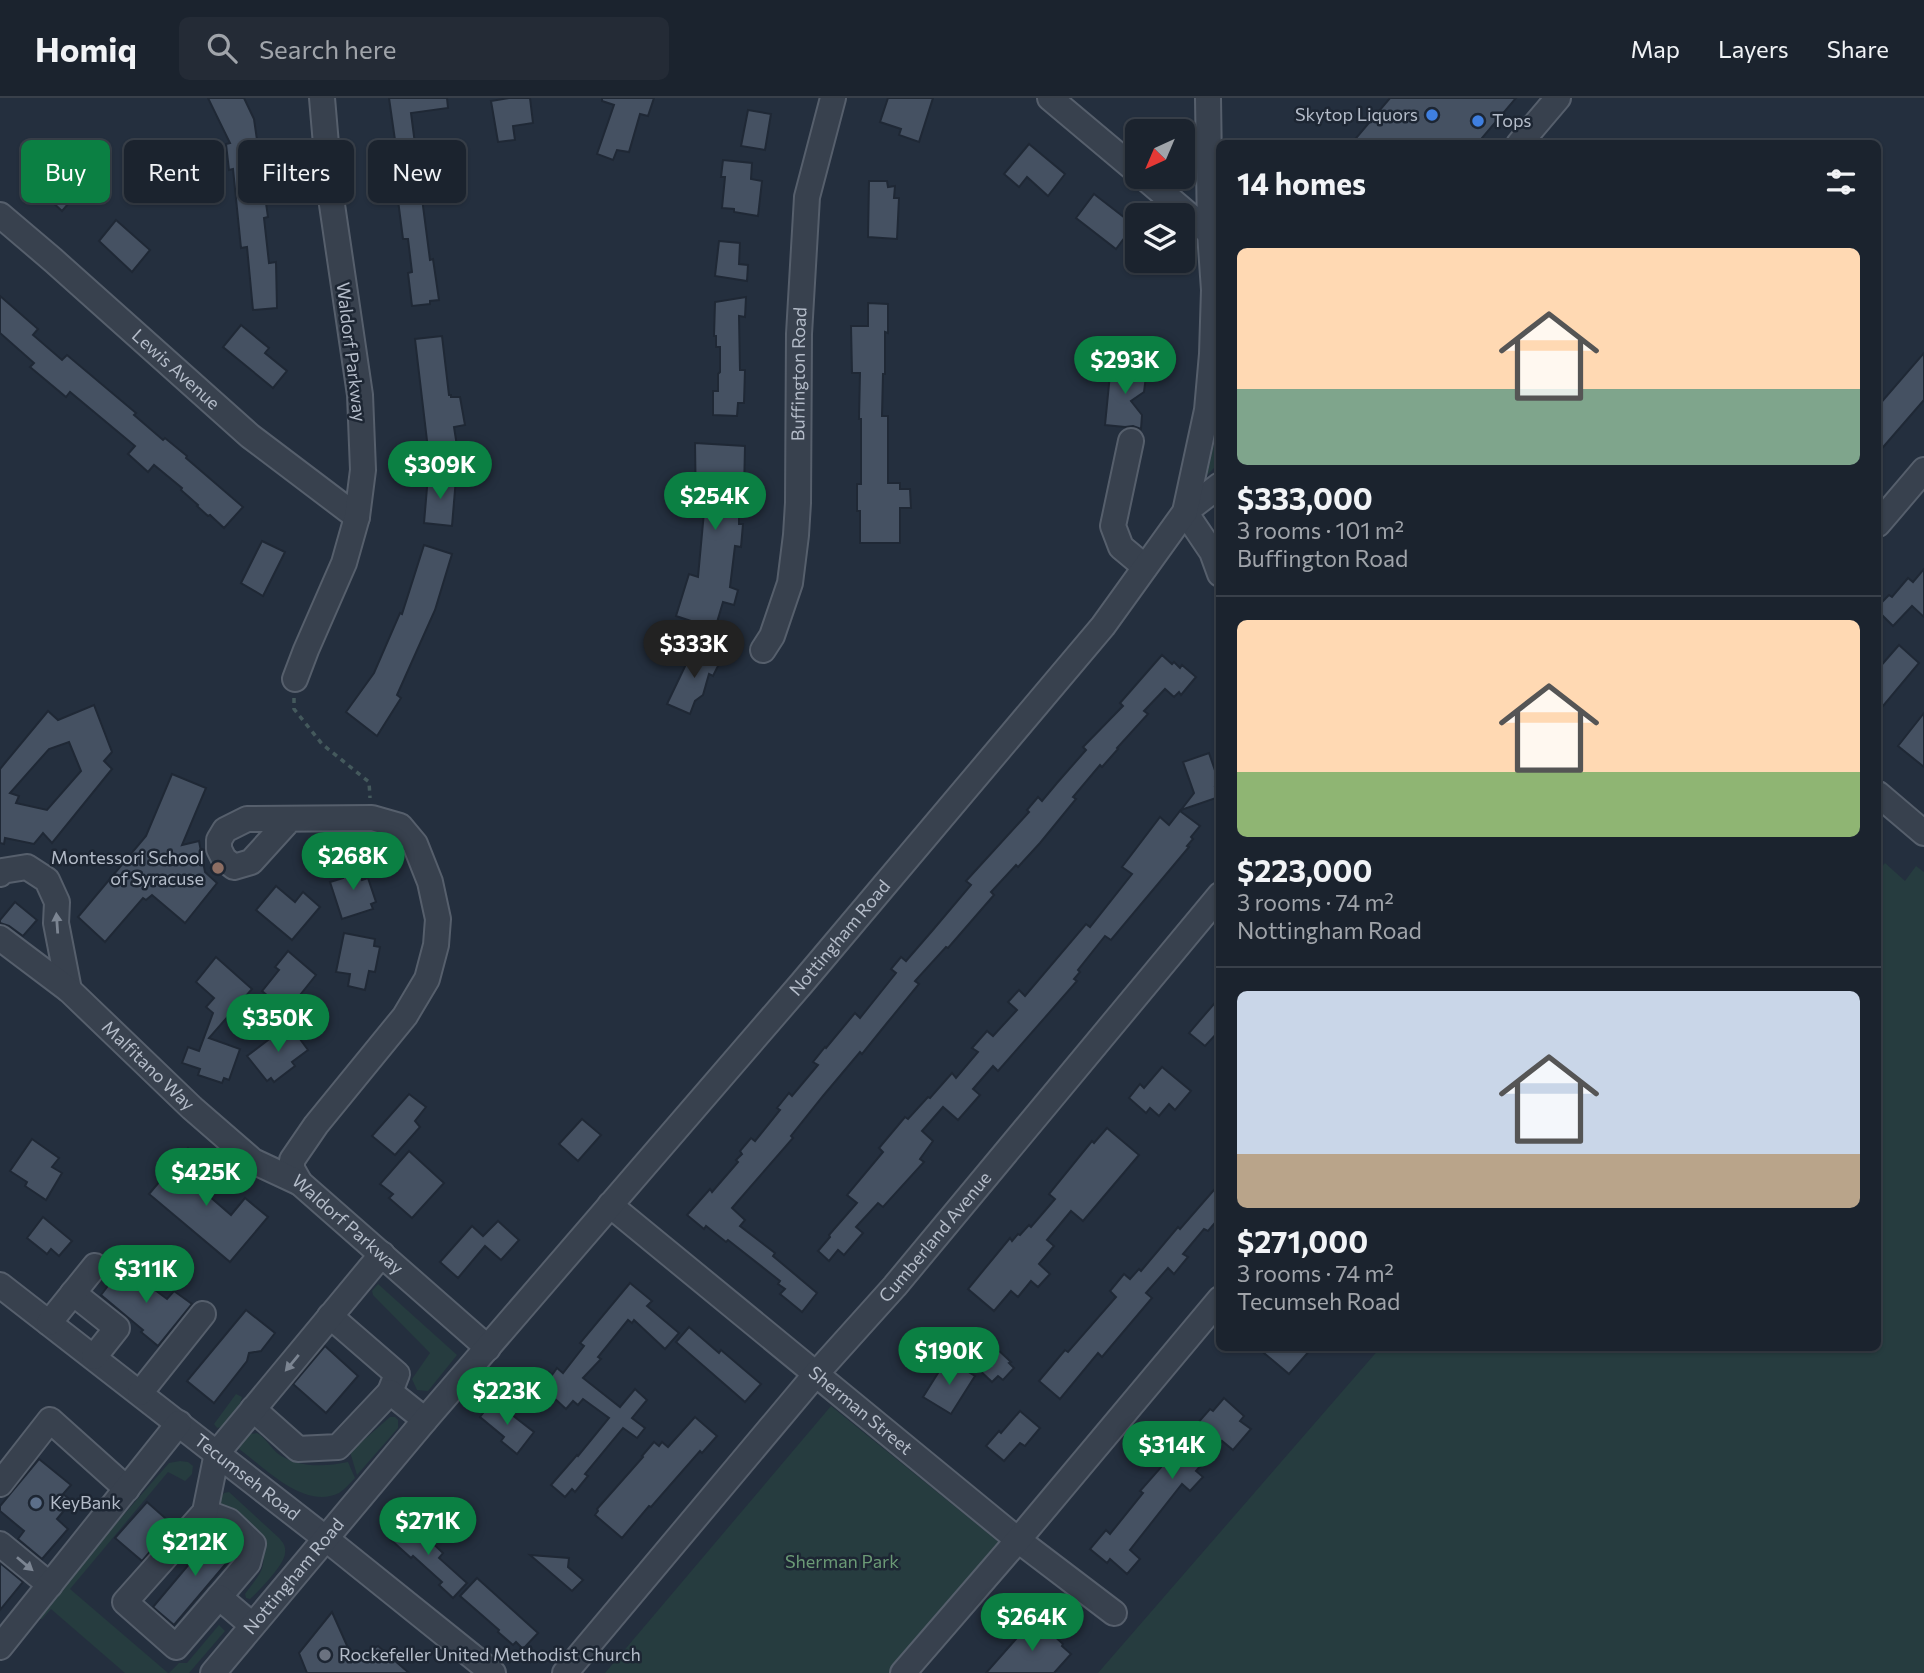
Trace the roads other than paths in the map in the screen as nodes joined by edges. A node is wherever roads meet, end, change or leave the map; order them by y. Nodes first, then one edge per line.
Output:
1 (322, 98) edge
2 (833, 98) edge
3 (1049, 98) edge
4 (1208, 98) edge
5 (1558, 98) edge
6 (1522, 140) edge
7 (1125, 161) edge
8 (1158, 189) edge
9 (0, 215) edge
10 (1215, 237) edge
11 (1131, 441) dead end
12 (1924, 470) edge
13 (1216, 488) edge
14 (1185, 512) junction
15 (357, 517) junction
16 (1881, 520) edge
17 (1216, 563) edge
18 (1145, 568) junction
19 (763, 650) dead end
20 (295, 679) road end
21 (1881, 797) edge
22 (290, 819) dead end
23 (1924, 833) edge
24 (0, 874) edge
25 (1216, 900) edge
26 (0, 939) edge
27 (69, 990) junction
28 (300, 1183) junction
29 (610, 1205) junction
30 (382, 1254) junction
31 (94, 1266) dead end
32 (0, 1284) edge
33 (73, 1293) junction
34 (1216, 1304) edge
35 (203, 1314) dead end
36 (330, 1317) junction
37 (49, 1322) junction
38 (488, 1348) junction
39 (94, 1357) junction
40 (815, 1376) junction
41 (390, 1392) junction
42 (140, 1393) junction
43 (253, 1409) junction
44 (425, 1420) junction
45 (179, 1423) junction
46 (217, 1453) junction
47 (0, 1484) edge
48 (127, 1489) junction
49 (205, 1512) junction
50 (325, 1538) junction
51 (1018, 1540) junction
52 (0, 1544) edge
53 (50, 1585) junction
54 (219, 1597) junction
55 (1114, 1613) dead end
56 (252, 1625) junction
57 (0, 1647) edge
58 (213, 1673) edge
59 (492, 1673) edge
60 (565, 1673) edge
61 (903, 1673) edge

1 - 15 street, Waldorf Parkway
2 - 19 street, Buffington Road
3 - 7 street
4 - 10 street, Nottingham Road
5 - 6 street
8 - 10 street
9 - 15 street, Lewis Avenue
10 - 14 street, Nottingham Road
11 - 18 street
12 - 16 street
13 - 14 street
14 - 17 street
14 - 18 street, Nottingham Road
15 - 20 street, Waldorf Parkway
18 - 29 street, Nottingham Road
21 - 23 street
22 - 28 street, Waldorf Parkway
27 -> 24 street
25 - 40 street, Cumberland Avenue
26 - 27 street, Malfitano Way
27 - 28 street, Malfitano Way
28 - 30 street, Waldorf Parkway
29 - 38 street, Nottingham Road
29 - 40 street, Sherman Street
30 - 36 street
30 - 38 street, Waldorf Parkway
31 - 33 street
32 - 37 street, Tecumseh Road
33 - 37 street
33 - 39 street
34 - 51 street
35 - 42 street
36 - 41 street
36 -> 43 street
37 - 39 street, Tecumseh Road
38 - 44 street, Nottingham Road
39 - 42 street, Tecumseh Road
40 - 51 street, Sherman Street
40 - 60 street, Cumberland Avenue
41 - 43 street
41 - 44 street
42 - 45 street, Tecumseh Road
43 - 46 street
44 - 50 street, Nottingham Road
45 - 46 street, Tecumseh Road
45 - 48 street
46 - 49 street
46 - 50 street, Tecumseh Road
47 - 48 street
48 - 53 street
49 - 54 street
49 - 54 street
50 - 56 street, Nottingham Road
50 - 59 street, Tecumseh Road
51 - 55 street, Sherman Street
51 - 61 street
52 -> 53 street
53 - 57 street
54 - 56 street
56 - 58 street, Nottingham Road

